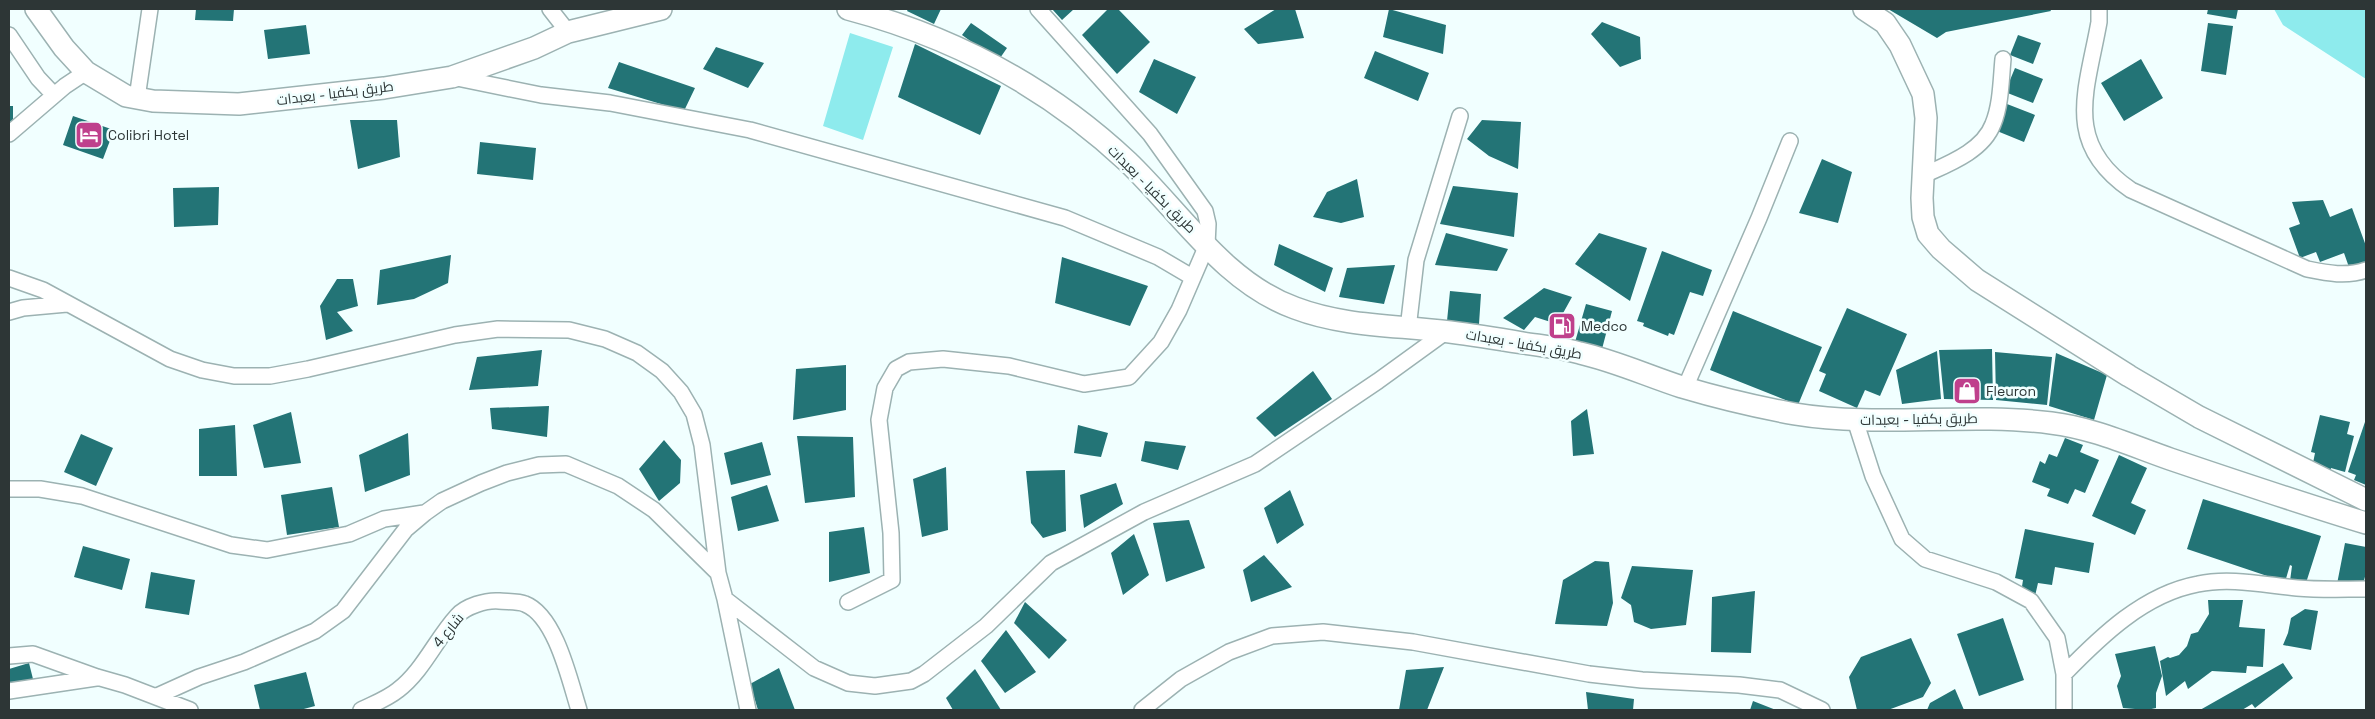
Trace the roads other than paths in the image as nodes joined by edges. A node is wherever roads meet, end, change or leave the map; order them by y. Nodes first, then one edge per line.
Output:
1 (36, 9) edge
2 (150, 9) edge
3 (550, 9) edge
4 (661, 9) edge
5 (848, 9) edge
6 (1038, 9) edge
7 (1864, 9) edge
8 (2099, 9) edge
9 (568, 32) junction
10 (9, 36) edge
11 (2003, 59) dead end
12 (86, 72) junction
13 (452, 77) junction
14 (54, 95) junction
15 (137, 98) junction
16 (1460, 116) dead end
17 (9, 134) edge
18 (1790, 141) dead end
19 (1924, 175) junction
20 (1206, 245) junction
21 (2366, 270) edge
22 (1192, 277) junction
23 (9, 278) edge
24 (67, 304) junction
25 (9, 312) edge
26 (1408, 329) junction
27 (1447, 331) junction
28 (1685, 388) junction
29 (1855, 420) junction
30 (9, 489) edge
31 (2366, 500) edge
32 (425, 513) junction
33 (2366, 523) edge
34 (718, 573) junction
35 (2366, 589) edge
36 (725, 599) junction
37 (848, 602) dead end
38 (9, 656) edge
39 (2064, 674) junction
40 (97, 677) junction
41 (9, 691) edge
42 (157, 696) junction
43 (190, 710) edge
44 (361, 710) edge
45 (579, 710) edge
46 (748, 710) edge
47 (1142, 710) edge
48 (1822, 710) edge
49 (2064, 710) edge

1 - 12 main road, طريق بكفيا - بعبدات
2 - 15 street
3 - 9 street
4 - 9 main road, طريق بكفيا - بعبدات
5 - 20 main road, طريق بكفيا - بعبدات
6 - 20 street
7 - 19 main road
8 - 21 street
9 - 13 main road, طريق بكفيا - بعبدات
10 - 14 street
11 - 19 street
12 - 14 street
12 - 15 main road, طريق بكفيا - بعبدات
13 - 15 main road, طريق بكفيا - بعبدات
13 - 22 street
14 - 17 street
16 - 26 street
18 - 28 street
19 - 31 main road
20 - 22 street
20 - 26 main road, طريق بكفيا - بعبدات
22 - 37 street
23 - 24 street
24 - 25 street
24 - 34 street
26 - 27 main road, طريق بكفيا - بعبدات
27 - 28 main road, طريق بكفيا - بعبدات
27 - 36 street
28 - 29 main road, طريق بكفيا - بعبدات
29 - 33 main road, طريق بكفيا - بعبدات
29 - 39 street
30 - 32 street
32 - 34 street
32 - 42 street
34 - 36 street
35 - 39 street
36 - 46 street
38 - 40 street
39 - 49 street
40 - 41 street
40 - 42 street
42 - 43 street
44 - 45 street, شارع 4
47 - 48 street

